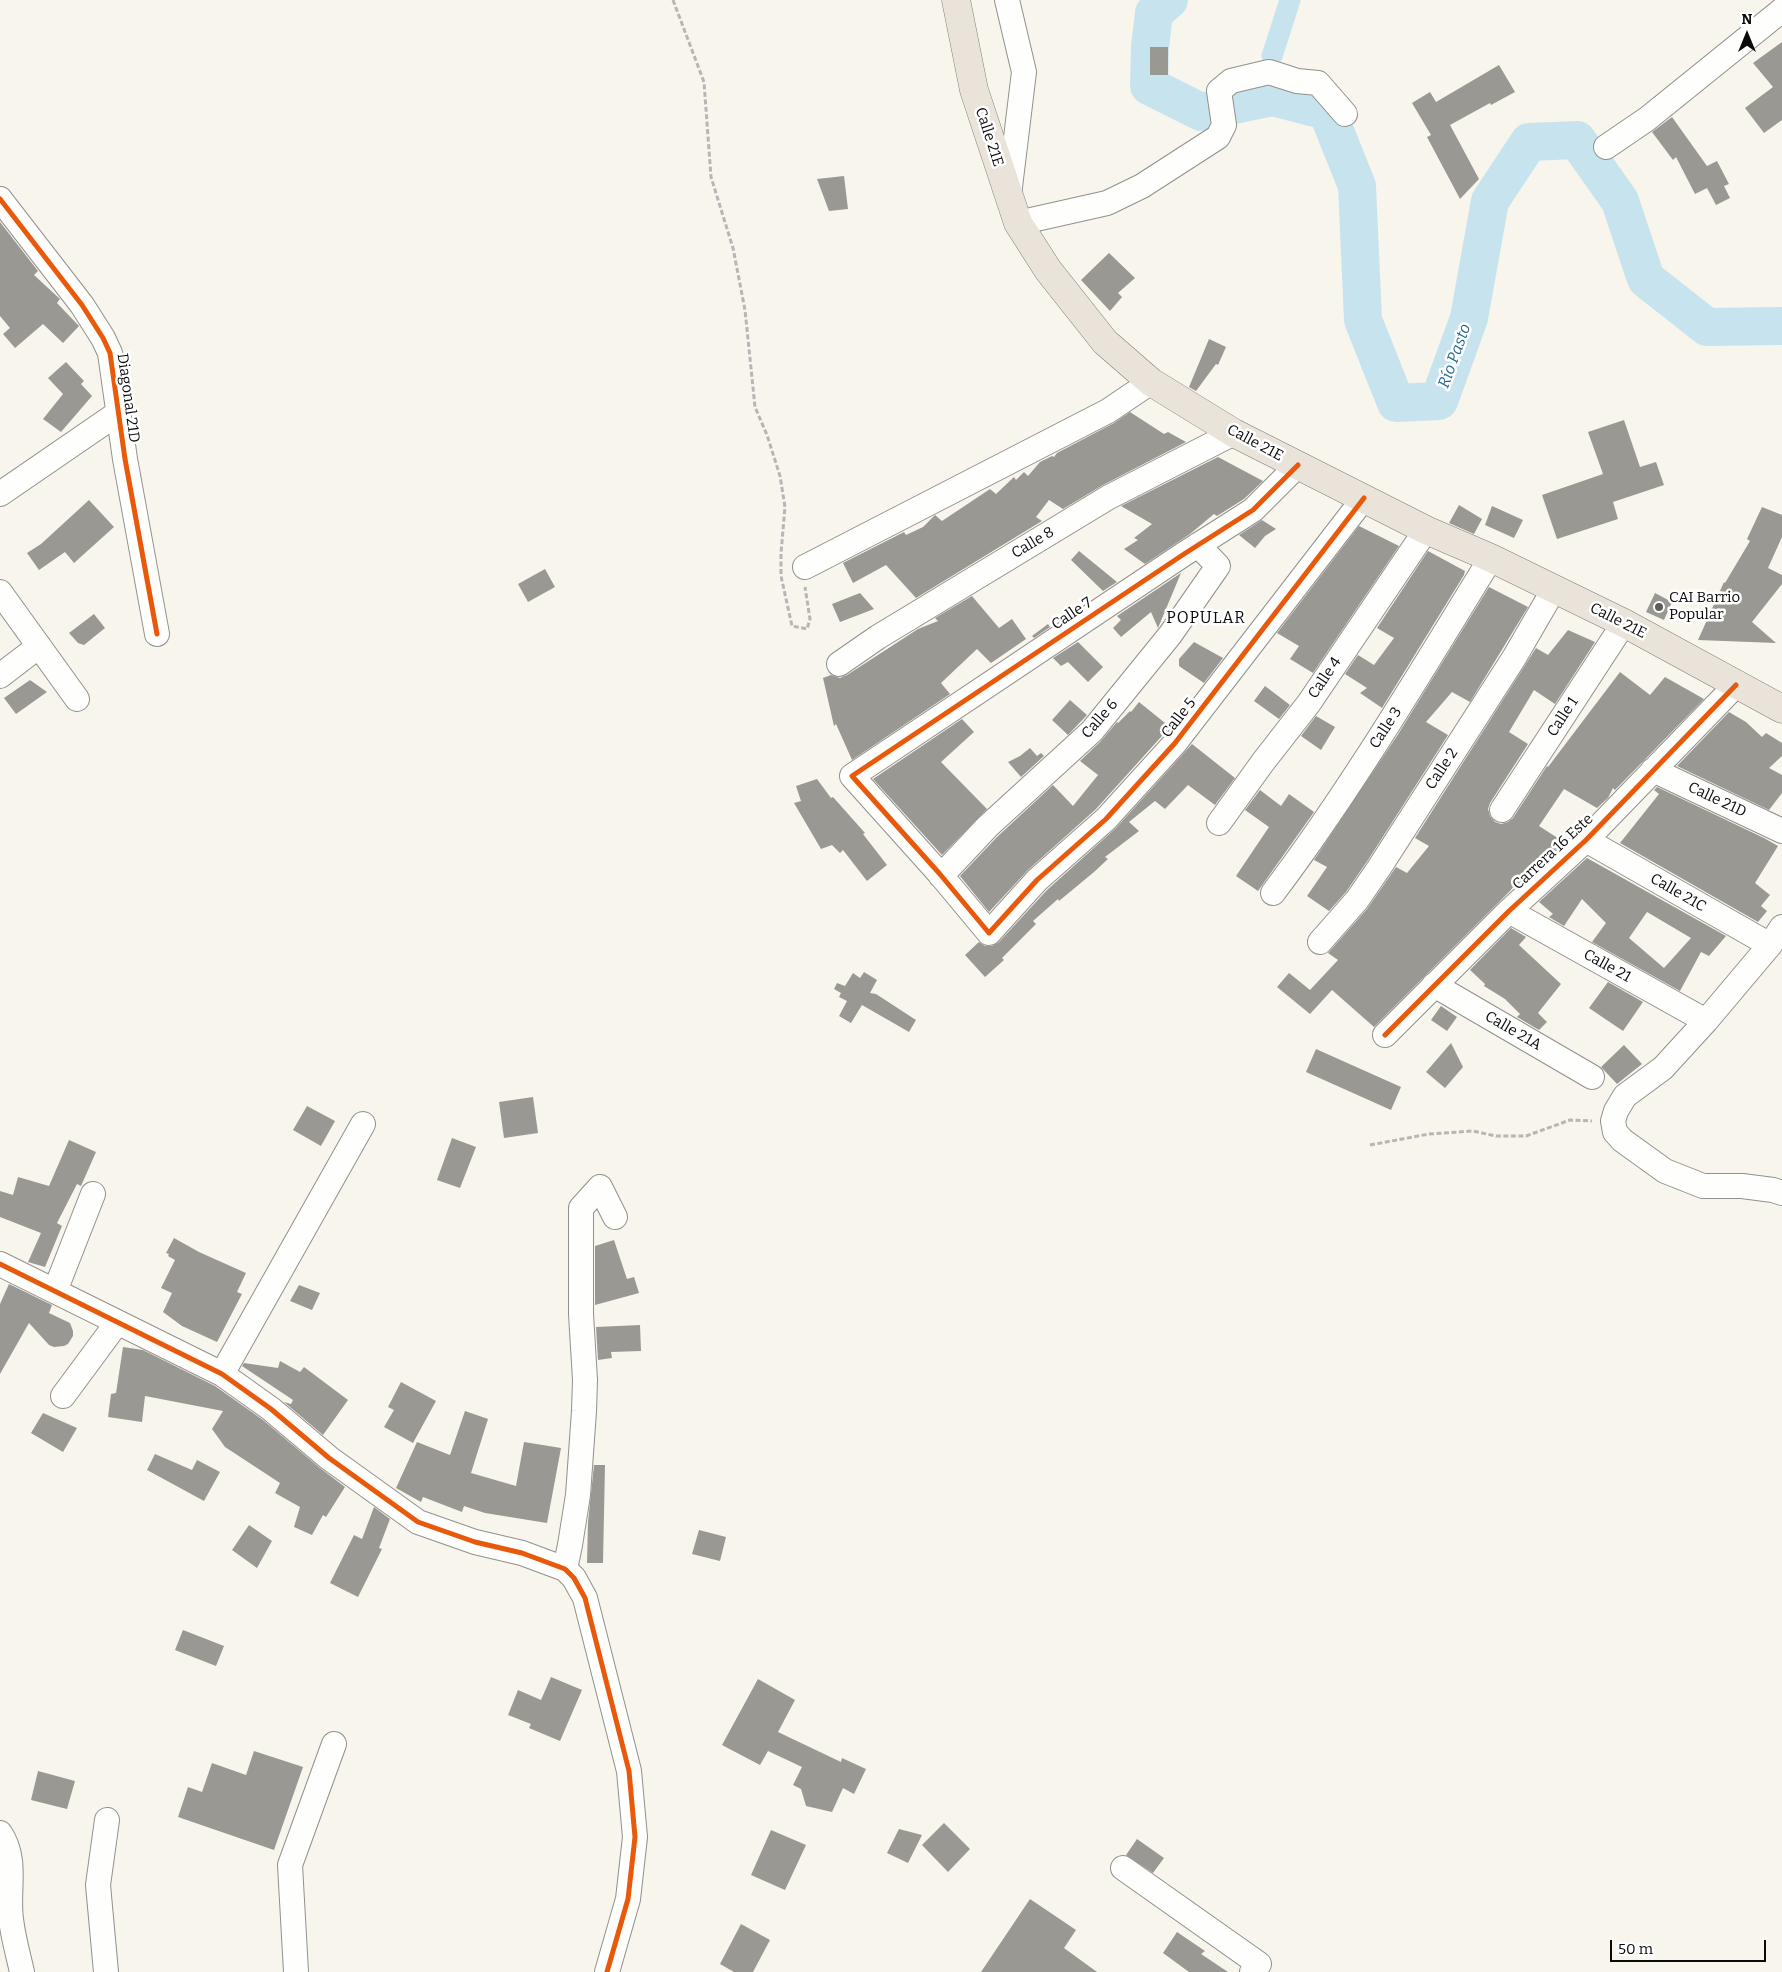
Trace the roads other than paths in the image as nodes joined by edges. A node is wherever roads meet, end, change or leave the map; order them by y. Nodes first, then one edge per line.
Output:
1 (956, 0) edge
2 (1006, 0) edge
3 (1782, 10) edge
4 (1345, 114) dead end
5 (1606, 148) dead end
6 (1009, 196) junction
7 (0, 199) edge
8 (1018, 223) junction
9 (1151, 382) junction
10 (118, 413) junction
11 (1234, 433) junction
12 (1298, 465) junction
13 (0, 494) edge
14 (1364, 498) junction
15 (1426, 530) junction
16 (1198, 545) junction
17 (1491, 558) junction
18 (805, 567) road end
19 (1554, 589) junction
20 (0, 592) edge
21 (1624, 623) junction
22 (157, 634) dead end
23 (39, 646) junction
24 (838, 664) dead end
25 (0, 676) edge
26 (1736, 685) junction
27 (77, 699) dead end
28 (1782, 710) edge
29 (1652, 770) junction
30 (1502, 810) dead end
31 (1220, 823) dead end
32 (1782, 831) edge
33 (1586, 840) junction
34 (941, 876) junction
35 (1273, 893) dead end
36 (1509, 911) junction
37 (1776, 936) edge
38 (1320, 942) dead end
39 (1434, 985) junction
40 (1706, 1021) junction
41 (1385, 1035) dead end
42 (1592, 1077) dead end
43 (363, 1124) dead end
44 (1782, 1193) edge
45 (92, 1194) dead end
46 (615, 1217) dead end
47 (0, 1264) edge
48 (55, 1290) junction
49 (117, 1323) junction
50 (222, 1374) junction
51 (63, 1396) dead end
52 (564, 1569) junction
53 (334, 1744) dead end
54 (107, 1820) dead end
55 (0, 1833) edge
56 (1123, 1868) dead end
57 (5, 1919) edge
58 (22, 1972) edge
59 (106, 1972) edge
60 (296, 1972) edge
61 (607, 1972) edge
62 (1252, 1972) edge

1 - 6 main road, Calle 21E
2 - 6 street
3 - 5 street
4 - 8 street
6 - 8 main road, Calle 21E
7 - 10 street, Diagonal 21D
8 - 9 main road, Calle 21E
9 - 11 main road, Calle 21E
9 - 18 street
10 - 13 street
10 - 22 street, Diagonal 21D
11 - 12 main road, Calle 21E
11 - 24 street, Calle 8
12 - 14 main road, Calle 21E
12 - 16 street, Calle 7
14 - 15 main road, Calle 21E
14 - 34 street, Calle 5
15 - 17 main road, Calle 21E
15 - 31 street, Calle 4
16 - 34 street, Calle 6
16 - 34 street, Calle 7
17 - 19 main road, Calle 21E
17 - 35 street, Calle 3
19 - 21 main road, Calle 21E
19 - 38 street, Calle 2
20 - 23 street
21 - 26 main road, Calle 21E
21 - 30 street, Calle 1
23 - 25 street
23 - 27 street
26 - 28 main road, Calle 21E
26 - 29 street, Carrera 16 Este
29 - 32 street, Calle 21D
29 - 33 street, Carrera 16 Este
33 - 36 street, Carrera 16 Este
33 - 37 street, Calle 21C
36 - 39 street, Carrera 16 Este
36 - 40 street, Calle 21
37 - 40 street
39 - 41 street, Carrera 16 Este
39 - 42 street, Calle 21A
40 - 44 street
43 - 50 street
45 - 48 street
46 - 52 street
47 - 48 street
48 - 49 street
49 - 50 street
49 - 51 street
50 - 52 street
52 - 61 street
53 - 60 street
54 - 59 street
55 - 57 street
56 - 62 street
57 - 58 street

